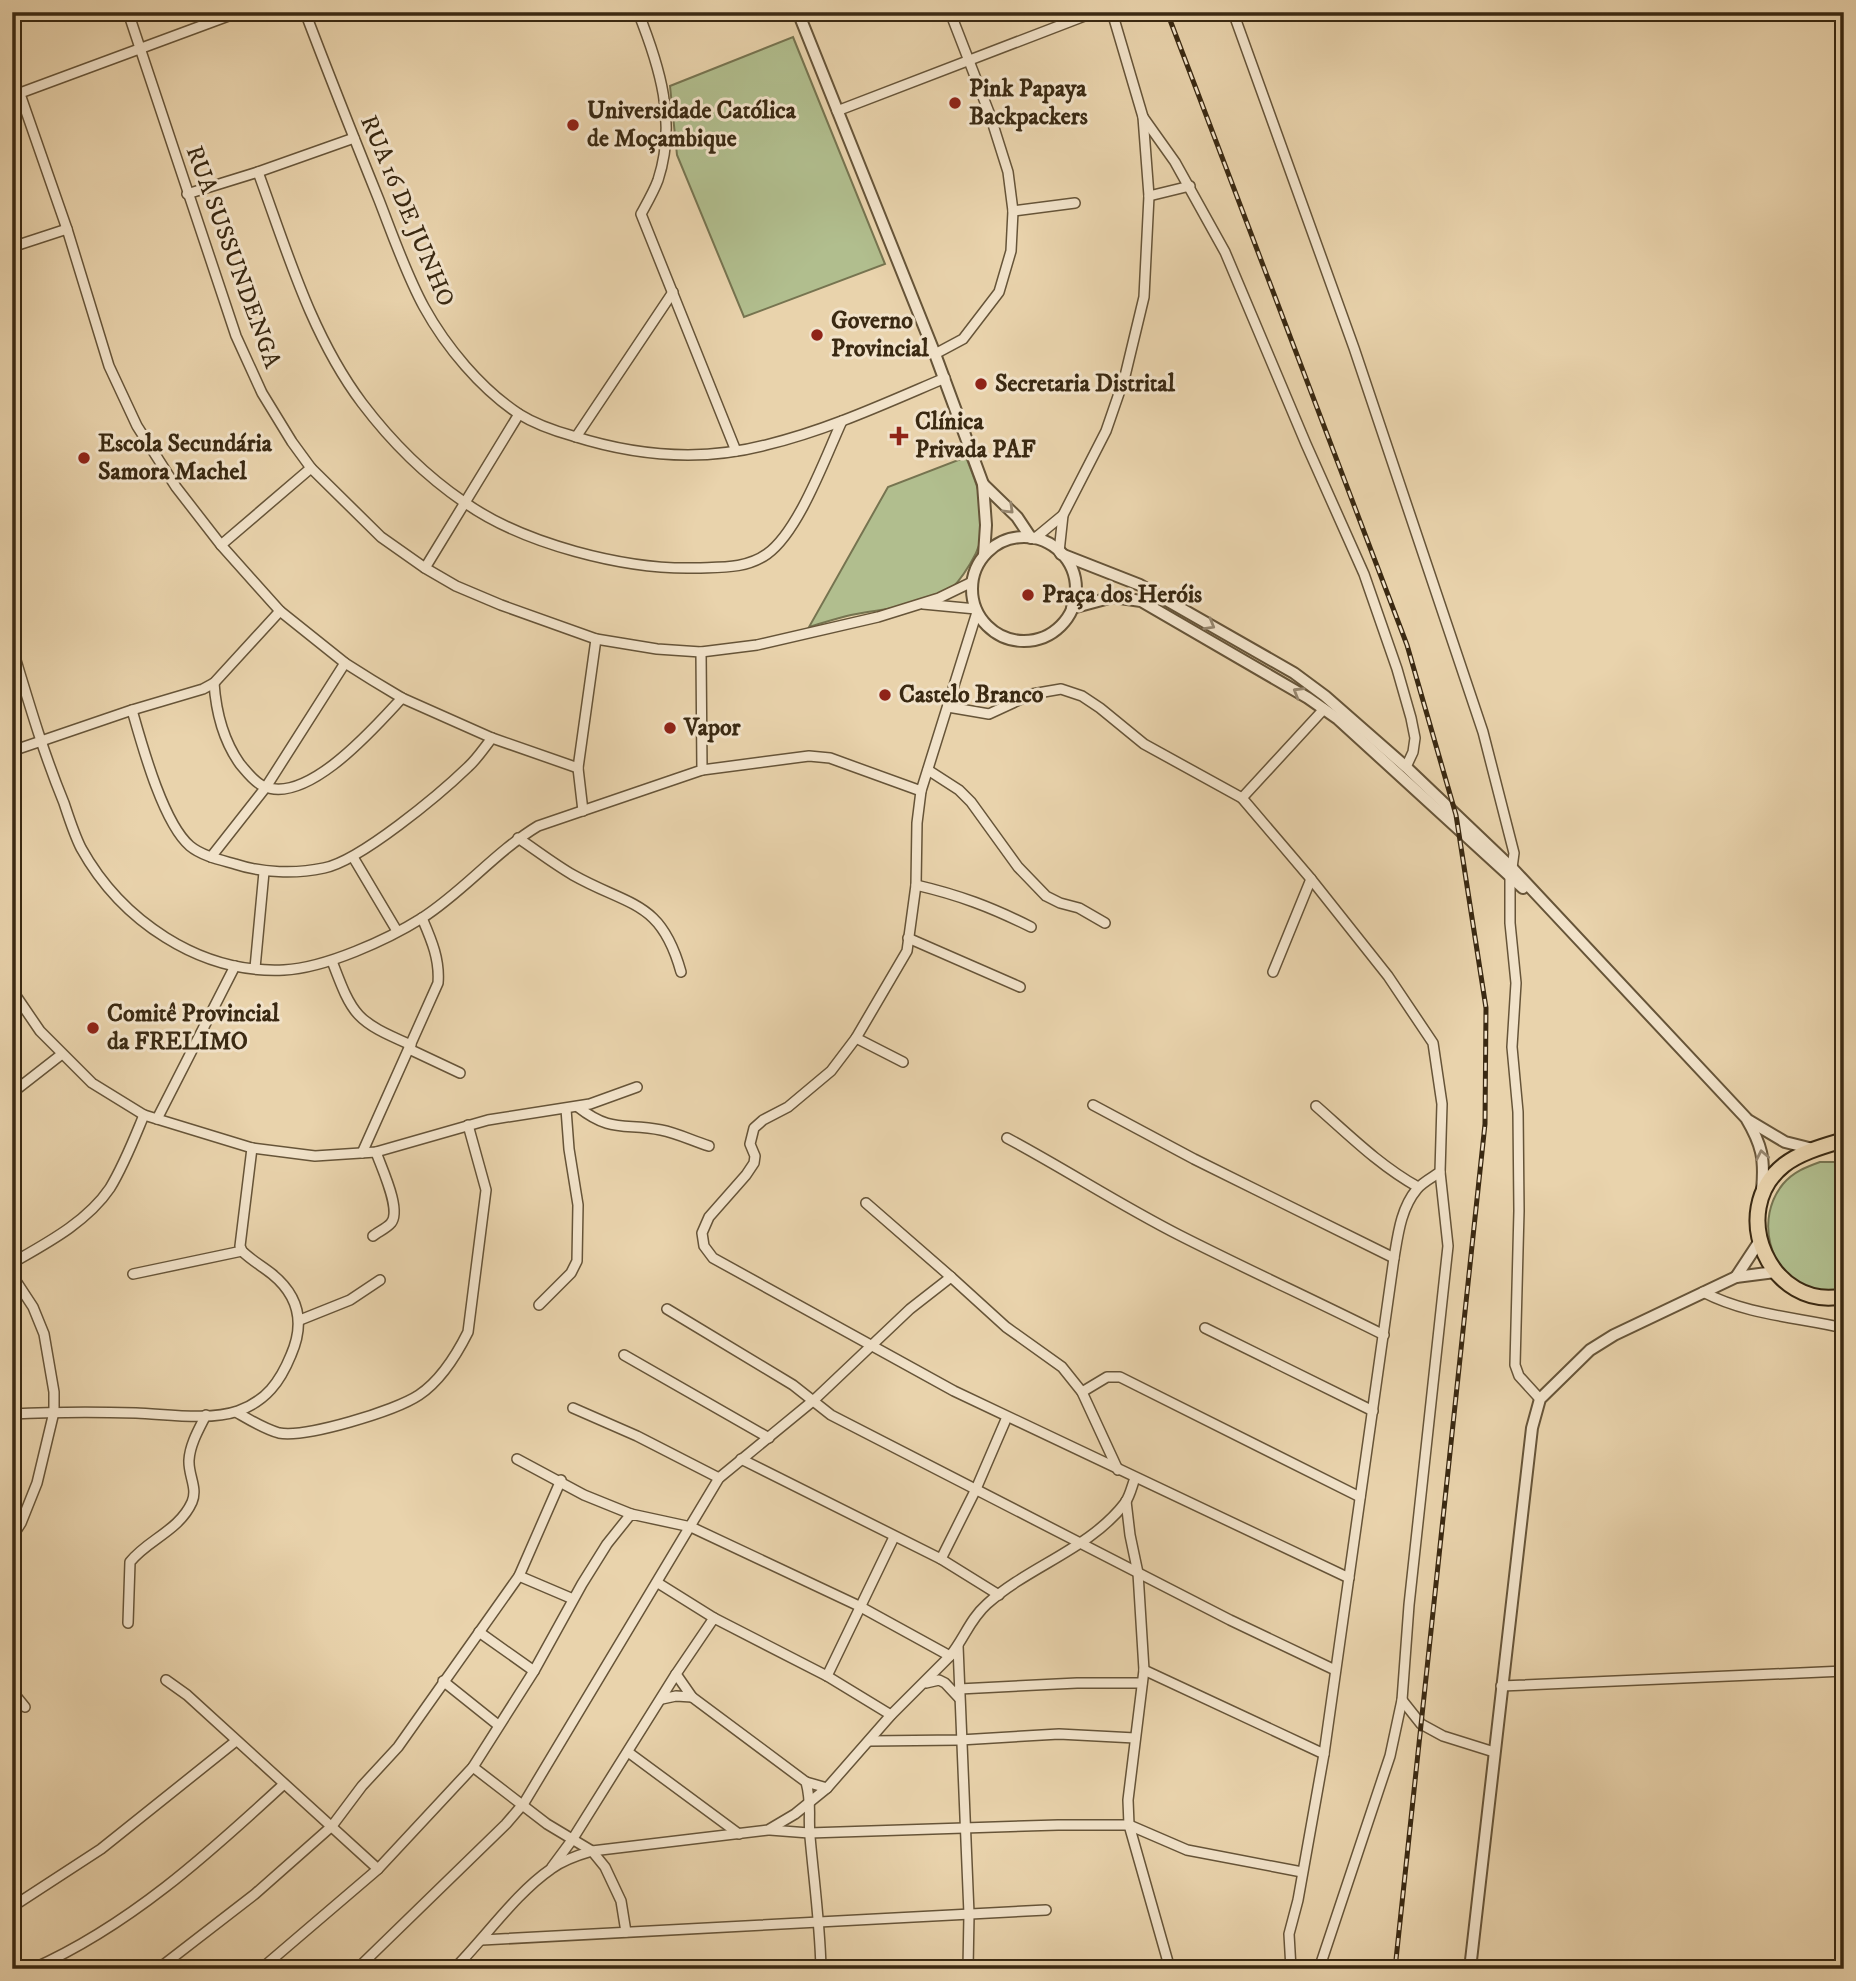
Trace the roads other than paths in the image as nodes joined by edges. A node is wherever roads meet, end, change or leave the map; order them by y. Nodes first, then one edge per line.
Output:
1 (128, 12) edge
2 (239, 12) edge
3 (305, 12) edge
4 (638, 12) edge
5 (798, 12) edge
6 (950, 12) edge
7 (1095, 12) edge
8 (1112, 12) edge
9 (1233, 12) edge
10 (141, 50) junction
11 (970, 62) junction
12 (16, 95) edge
13 (838, 111) junction
14 (1143, 117) junction
15 (354, 138) junction
16 (258, 172) junction
17 (1190, 186) junction
18 (187, 194) junction
19 (1149, 196) junction
20 (1075, 203) dead end
21 (1013, 211) junction
22 (67, 229) junction
23 (12, 247) edge
24 (673, 292) junction
25 (935, 354) junction
26 (945, 379) junction
27 (519, 414) junction
28 (842, 422) junction
29 (576, 437) junction
30 (736, 451) junction
31 (311, 468) junction
32 (983, 484) junction
33 (465, 503) junction
34 (1063, 515) junction
35 (1032, 538) junction
36 (221, 545) junction
37 (1060, 553) junction
38 (984, 555) junction
39 (425, 568) junction
40 (972, 582) junction
41 (921, 604) junction
42 (1072, 608) junction
43 (976, 610) junction
44 (280, 611) junction
45 (596, 639) junction
46 (12, 647) edge
47 (701, 652) junction
48 (345, 663) junction
49 (214, 683) junction
50 (402, 698) junction
51 (948, 708) junction
52 (1324, 709) junction
53 (132, 710) junction
54 (492, 738) junction
55 (41, 742) junction
56 (12, 751) edge
57 (1406, 767) junction
58 (578, 768) junction
59 (702, 770) junction
60 (928, 770) junction
61 (265, 787) junction
62 (921, 791) junction
63 (1241, 798) junction
64 (583, 811) junction
65 (518, 838) junction
66 (211, 857) junction
67 (353, 858) junction
68 (264, 873) junction
69 (1511, 873) junction
70 (1311, 879) junction
71 (916, 885) junction
72 (422, 918) junction
73 (1105, 923) dead end
74 (1031, 927) dead end
75 (397, 931) junction
76 (908, 938) junction
77 (332, 961) junction
78 (234, 966) junction
79 (255, 968) junction
80 (681, 972) dead end
81 (1273, 972) dead end
82 (1020, 987) dead end
83 (12, 990) edge
84 (856, 1038) junction
85 (410, 1047) junction
86 (62, 1054) junction
87 (903, 1062) dead end
88 (460, 1073) dead end
89 (637, 1087) dead end
90 (12, 1093) edge
91 (1093, 1105) dead end
92 (1316, 1106) dead end
93 (578, 1107) junction
94 (566, 1109) junction
95 (144, 1115) junction
96 (1746, 1118) junction
97 (157, 1119) junction
98 (468, 1125) junction
99 (1007, 1138) dead end
100 (1844, 1140) edge
101 (709, 1146) dead end
102 (1822, 1147) junction
103 (252, 1148) junction
104 (1844, 1151) edge
105 (376, 1152) junction
106 (362, 1153) junction
107 (1440, 1172) junction
108 (1418, 1187) junction
109 (1762, 1195) junction
110 (866, 1203) dead end
111 (373, 1236) dead end
112 (1759, 1242) junction
113 (242, 1251) junction
114 (1394, 1258) junction
115 (12, 1263) edge
116 (1775, 1272) junction
117 (133, 1274) dead end
118 (12, 1275) edge
119 (951, 1277) junction
120 (1736, 1277) junction
121 (380, 1280) dead end
122 (1703, 1292) junction
123 (1841, 1298) edge
124 (539, 1305) dead end
125 (667, 1309) dead end
126 (300, 1320) junction
127 (1205, 1328) dead end
128 (1844, 1328) edge
129 (1384, 1335) junction
130 (872, 1344) junction
131 (624, 1355) dead end
132 (1082, 1392) junction
133 (814, 1399) junction
134 (1540, 1399) junction
135 (573, 1408) dead end
136 (54, 1412) junction
137 (236, 1412) junction
138 (1373, 1412) junction
139 (12, 1414) edge
140 (206, 1415) junction
141 (1007, 1416) junction
142 (769, 1438) junction
143 (517, 1459) dead end
144 (741, 1459) junction
145 (1118, 1470) junction
146 (719, 1478) junction
147 (1135, 1478) junction
148 (561, 1480) junction
149 (976, 1489) junction
150 (1360, 1497) junction
151 (1126, 1501) junction
152 (631, 1514) junction
153 (691, 1527) junction
154 (12, 1537) edge
155 (894, 1537) junction
156 (1079, 1543) junction
157 (941, 1559) junction
158 (1138, 1573) junction
159 (519, 1576) junction
160 (1349, 1578) junction
161 (658, 1583) junction
162 (999, 1595) junction
163 (573, 1599) junction
164 (859, 1606) junction
165 (715, 1618) junction
166 (128, 1623) dead end
167 (479, 1632) junction
168 (958, 1646) junction
169 (950, 1656) junction
170 (1144, 1670) junction
171 (1335, 1670) junction
172 (534, 1671) junction
173 (1844, 1671) edge
174 (676, 1674) junction
175 (827, 1676) junction
176 (166, 1680) dead end
177 (443, 1681) junction
178 (1142, 1683) junction
179 (922, 1685) junction
180 (1501, 1686) junction
181 (12, 1691) edge
182 (958, 1694) junction
183 (692, 1697) junction
184 (662, 1699) junction
185 (1402, 1700) junction
186 (25, 1707) dead end
187 (891, 1715) junction
188 (498, 1725) junction
189 (1135, 1738) junction
190 (960, 1740) junction
191 (236, 1741) junction
192 (869, 1741) junction
193 (628, 1752) junction
194 (1494, 1752) junction
195 (1324, 1754) junction
196 (473, 1767) junction
197 (806, 1783) junction
198 (284, 1784) junction
199 (827, 1788) junction
200 (811, 1801) junction
201 (522, 1806) junction
202 (1129, 1825) junction
203 (332, 1826) junction
204 (966, 1829) junction
205 (768, 1830) junction
206 (809, 1833) junction
207 (739, 1834) junction
208 (572, 1840) junction
209 (592, 1851) junction
210 (378, 1869) junction
211 (551, 1869) junction
212 (1302, 1872) junction
213 (12, 1907) edge
214 (1046, 1910) dead end
215 (969, 1914) junction
216 (820, 1923) junction
217 (626, 1932) junction
218 (482, 1940) junction
219 (32, 1969) edge
220 (158, 1969) edge
221 (261, 1969) edge
222 (357, 1969) edge
223 (454, 1969) edge
224 (821, 1969) edge
225 (968, 1969) edge
226 (1171, 1969) edge
227 (1291, 1969) edge
228 (1319, 1969) edge
229 (1470, 1969) edge

1 - 10 street, RUA SUSSUNDENGA
2 - 10 street
3 - 15 street, RUA 16 DE JUNHO
4 - 24 street
5 - 13 street
6 - 11 street
7 - 11 street
8 - 14 street
9 - 69 street
10 - 12 street
10 - 18 street, RUA SUSSUNDENGA
11 - 13 street
11 - 21 street
12 - 22 street
13 - 25 street
14 - 17 street
14 - 19 street
15 - 16 street
15 - 27 street, RUA 16 DE JUNHO
16 - 18 street
16 - 33 street
17 - 19 street
17 - 57 street
18 - 31 street, RUA SUSSUNDENGA
19 - 34 street
20 - 21 street
21 - 25 street
22 - 23 street
22 - 36 street
24 - 29 street
24 - 30 street
25 - 26 street
26 - 28 street, RUA 16 DE JUNHO
26 - 32 street
27 - 29 street, RUA 16 DE JUNHO
27 - 33 street
28 - 30 street, RUA 16 DE JUNHO
28 - 33 street
29 - 30 street, RUA 16 DE JUNHO
31 - 36 street
31 - 39 street, RUA SUSSUNDENGA
32 -> 35 street
32 - 38 street
33 - 39 street
34 - 35 street
34 - 37 street
35 - 37 street
35 - 38 street
36 - 44 street
37 - 42 street
37 -> 57 street
38 - 40 street
39 - 45 street, RUA SUSSUNDENGA
40 - 41 street, RUA SUSSUNDENGA
40 - 43 street
41 - 43 street, RUA SUSSUNDENGA
41 - 47 street, RUA SUSSUNDENGA
42 - 43 street
52 -> 42 street
43 - 51 street
44 - 48 street
44 - 49 street
45 - 47 street, RUA SUSSUNDENGA
45 - 58 street
46 - 55 street
47 - 59 street
48 - 50 street
48 - 61 street
49 - 53 street
49 - 61 street
50 - 54 street
50 - 61 street
51 - 60 street
51 - 63 street
52 - 63 street
52 - 69 street
53 - 55 street
53 - 66 street
54 - 58 street
54 - 67 street
55 - 56 street
55 - 78 street
57 - 69 street
58 - 64 street
59 - 62 street
59 - 64 street
60 - 62 street
60 - 73 street
61 - 66 street
62 - 71 street
63 - 70 street
64 - 65 street
65 - 72 street
65 - 80 street
66 - 68 street
67 - 68 street
67 - 75 street
68 - 79 street
69 - 96 street
69 - 134 street
70 - 81 street
70 - 107 street
71 - 74 street
71 - 76 street
72 - 75 street
72 - 85 street
75 - 77 street
76 - 82 street
76 - 84 street
77 - 79 street
77 - 85 street
78 - 79 street
78 - 97 street
83 - 86 street
84 - 87 street
84 - 130 street
85 - 88 street
85 - 106 street
86 - 90 street
86 - 95 street
89 - 93 street
91 - 114 street
92 - 108 street
93 - 94 street
93 - 101 street
94 - 98 street
94 - 124 street
95 - 97 street
95 - 115 street
96 - 102 street
109 -> 96 street
97 - 103 street
98 - 105 street
98 - 137 street
99 - 129 street
100 - 102 highway
102 - 104 highway
102 - 109 highway
103 - 106 street
103 - 113 street
105 - 106 street
105 - 111 street
107 - 108 street
107 - 185 street
108 - 114 street
109 - 112 highway
110 - 119 street
112 - 116 highway
112 - 120 street
113 - 117 street
113 - 126 street
114 - 129 street
116 - 120 street
116 - 123 highway
118 - 136 street
119 - 130 street
119 - 132 street
120 - 122 street
121 - 126 street
122 - 128 street
122 - 134 street
125 - 133 street
126 - 137 street
127 - 138 street
129 - 138 street
130 - 133 street
130 - 141 street
131 - 142 street
132 - 145 street
132 - 150 street
133 - 142 street
133 - 149 street
134 - 180 street
135 - 146 street
136 - 139 street
136 - 140 street
136 - 154 street
137 - 140 street
138 - 150 street
140 - 166 street
141 - 145 street
141 - 149 street
142 - 144 street
143 - 148 street
144 - 146 street
144 - 155 street
145 - 147 street
146 - 153 street
147 - 151 street
147 - 160 street
148 - 152 street
148 - 159 street
149 - 156 street
149 - 157 street
150 - 160 street
151 - 156 street
151 - 158 street
152 - 153 street
152 - 163 street
153 - 161 street
153 - 164 street
155 - 157 street
155 - 164 street
156 - 158 street
156 - 162 street
157 - 162 street
158 - 170 street
158 - 171 street
159 - 163 street
159 - 167 street
160 - 171 street
161 - 165 street
161 - 201 street
162 - 168 street
163 - 172 street
164 - 169 street
164 - 175 street
165 - 174 street
165 - 175 street
167 - 172 street
167 - 177 street
168 - 169 street
168 - 182 street
169 - 179 street
170 - 178 street
170 - 195 street
171 - 195 street
172 - 188 street
173 - 180 street
174 - 183 street
174 - 184 street
175 - 187 street
176 - 191 street
177 - 188 street
177 - 203 street
178 - 182 street
178 - 189 street
179 - 182 street
179 - 187 street
180 - 194 street
181 - 186 street
182 - 190 street
183 - 184 street
183 - 197 street
184 - 193 street
185 - 194 street
185 - 228 street
187 - 192 street
188 - 196 street
189 - 190 street
189 - 202 street
190 - 192 street
190 - 204 street
191 - 198 street
191 - 213 street
192 - 199 street
193 - 207 street
193 - 208 street
194 - 229 street
195 - 212 street
196 - 201 street
196 - 210 street
197 - 199 street
197 - 200 street
198 - 203 street
198 - 219 street
199 - 200 street
200 - 205 street
200 - 206 street
201 - 208 street
201 - 222 street
202 - 204 street
202 - 212 street
202 - 226 street
203 - 210 street
203 - 220 street
204 - 206 street
204 - 215 street
205 - 206 street
205 - 207 street
206 - 216 street
207 - 209 street
208 - 209 street
208 - 211 street
209 - 211 street
209 - 217 street
210 - 221 street
211 - 218 street
212 - 227 street
214 - 215 street
215 - 216 street
215 - 225 street
216 - 217 street
216 - 224 street
217 - 218 street
218 - 223 street

